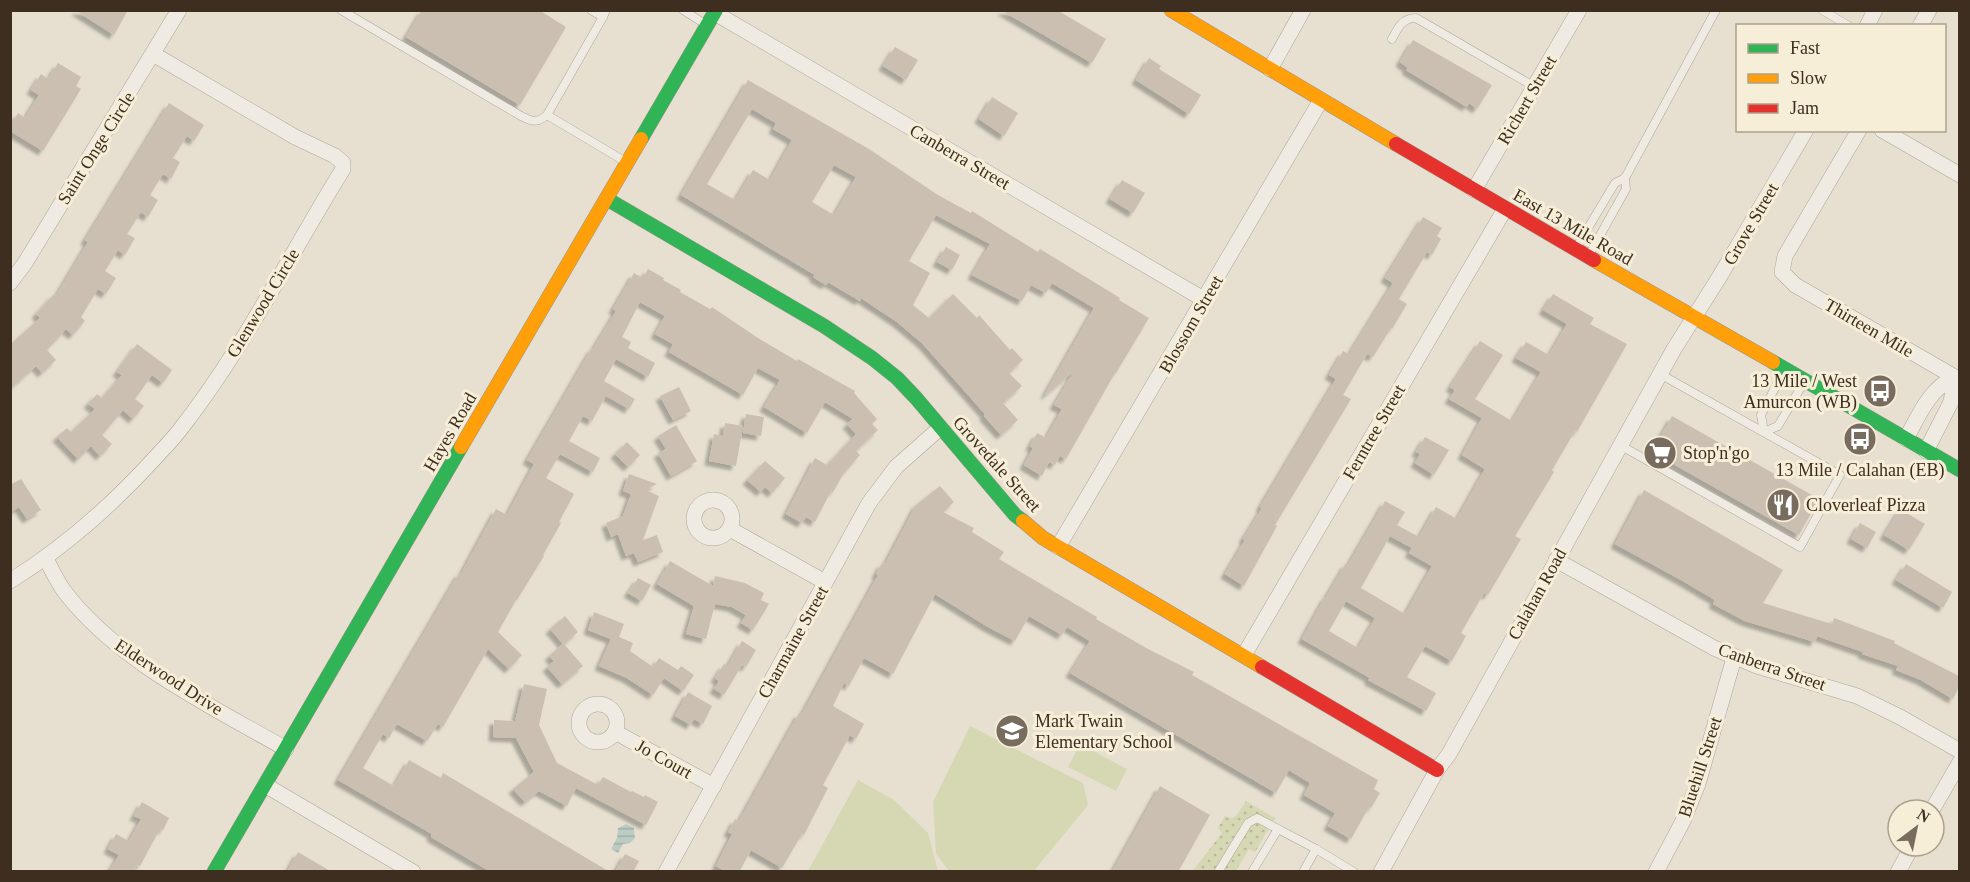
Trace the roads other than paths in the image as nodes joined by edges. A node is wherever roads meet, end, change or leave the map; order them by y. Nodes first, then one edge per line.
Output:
1 (179, 10) edge
2 (341, 10) edge
3 (591, 10) edge
4 (683, 10) edge
5 (1171, 10) edge
6 (1303, 10) edge
7 (1579, 10) edge
8 (1716, 10) edge
9 (1822, 10) edge
10 (1875, 10) edge
11 (1929, 10) edge
12 (604, 14) edge
13 (713, 16) edge
14 (1846, 24) edge
15 (1868, 24) edge
16 (1921, 24) edge
17 (1392, 39) dead end
18 (153, 54) junction
19 (1270, 69) junction
20 (1534, 87) junction
21 (1321, 100) junction
22 (547, 115) junction
23 (1805, 132) edge
24 (1859, 132) edge
25 (1885, 132) edge
26 (628, 163) junction
27 (1959, 175) edge
28 (1625, 178) junction
29 (1474, 190) junction
30 (607, 199) junction
31 (1505, 209) junction
32 (1575, 249) junction
33 (1588, 256) junction
34 (10, 283) edge
35 (1205, 300) junction
36 (1694, 316) junction
37 (1785, 369) junction
38 (1660, 374) junction
39 (1958, 376) edge
40 (1805, 381) junction
41 (940, 428) junction
42 (1764, 432) junction
43 (1906, 439) junction
44 (1620, 445) junction
45 (1926, 451) junction
46 (1959, 470) edge
47 (730, 529) dead end
48 (1058, 547) junction
49 (46, 559) junction
50 (1556, 560) junction
51 (10, 581) edge
52 (825, 582) junction
53 (1244, 655) junction
54 (1734, 658) junction
55 (615, 732) dead end
56 (286, 749) junction
57 (1959, 751) edge
58 (1959, 762) edge
59 (1437, 770) junction
60 (265, 785) junction
61 (714, 786) junction
62 (1939, 798) edge
63 (1278, 829) junction
64 (1316, 849) junction
65 (1906, 858) edge
66 (214, 872) edge
67 (413, 872) edge
68 (666, 872) edge
69 (1218, 872) edge
70 (1252, 872) edge
71 (1302, 872) edge
72 (1354, 872) edge
73 (1381, 872) edge
74 (1656, 872) edge
75 (1898, 872) edge

1 - 18 street, Saint Onge Circle
2 - 22 lane
3 - 12 lane
4 - 13 lane
5 - 19 street, East 13 Mile Road
6 - 19 street
7 - 20 street, Richert Street
8 - 28 lane
9 - 14 lane
10 - 15 street
11 - 16 street
12 - 22 lane
13 - 26 street, Hayes Road
13 - 35 street, Canberra Street
17 - 20 lane
18 - 34 street, Saint Onge Circle
18 - 49 street, Glenwood Circle
19 - 21 street, East 13 Mile Road
20 - 29 street, Richert Street
21 - 29 street, East 13 Mile Road
21 - 35 street, Blossom Street
22 - 26 lane
23 - 36 street, Grove Street
24 - 39 street, Thirteen Mile
25 - 27 street
26 - 30 street, Hayes Road
28 - 32 lane
28 - 33 lane
29 - 31 street, East 13 Mile Road
30 - 41 street, Grovedale Street
30 - 56 street, Hayes Road
31 - 32 street, East 13 Mile Road
31 - 53 street, Ferntree Street
32 - 33 street, East 13 Mile Road
33 - 36 street, East 13 Mile Road
35 - 48 street, Blossom Street
36 - 37 street, East 13 Mile Road
36 - 38 street, Calahan Road
37 - 40 street, East 13 Mile Road
37 - 42 lane
38 - 42 lane
38 - 44 street, Calahan Road
39 - 43 street
39 - 45 street
40 - 42 lane
40 - 43 street, East 13 Mile Road
41 - 48 street, Grovedale Street
41 - 52 street, Charmaine Street
42 - 44 lane
43 - 45 street, East 13 Mile Road
44 - 50 street, Calahan Road
45 - 46 street, East 13 Mile Road
47 - 52 street
48 - 53 street, Grovedale Street
49 - 51 street, Glenwood Circle
49 - 56 street, Elderwood Drive
50 - 54 street, Canberra Street
50 - 59 street, Calahan Road
52 - 61 street, Charmaine Street
53 - 59 street, Grovedale Street
54 - 57 street, Canberra Street
54 - 74 street, Bluehill Street
55 - 61 street, Jo Court
56 - 60 street, Hayes Road
58 - 62 street
59 - 73 street, Calahan Road
60 - 66 street, Hayes Road
60 - 67 street
61 - 68 street, Charmaine Street
63 - 64 lane
63 - 69 lane
63 - 70 lane
64 - 71 lane
64 - 72 lane
65 - 75 street

